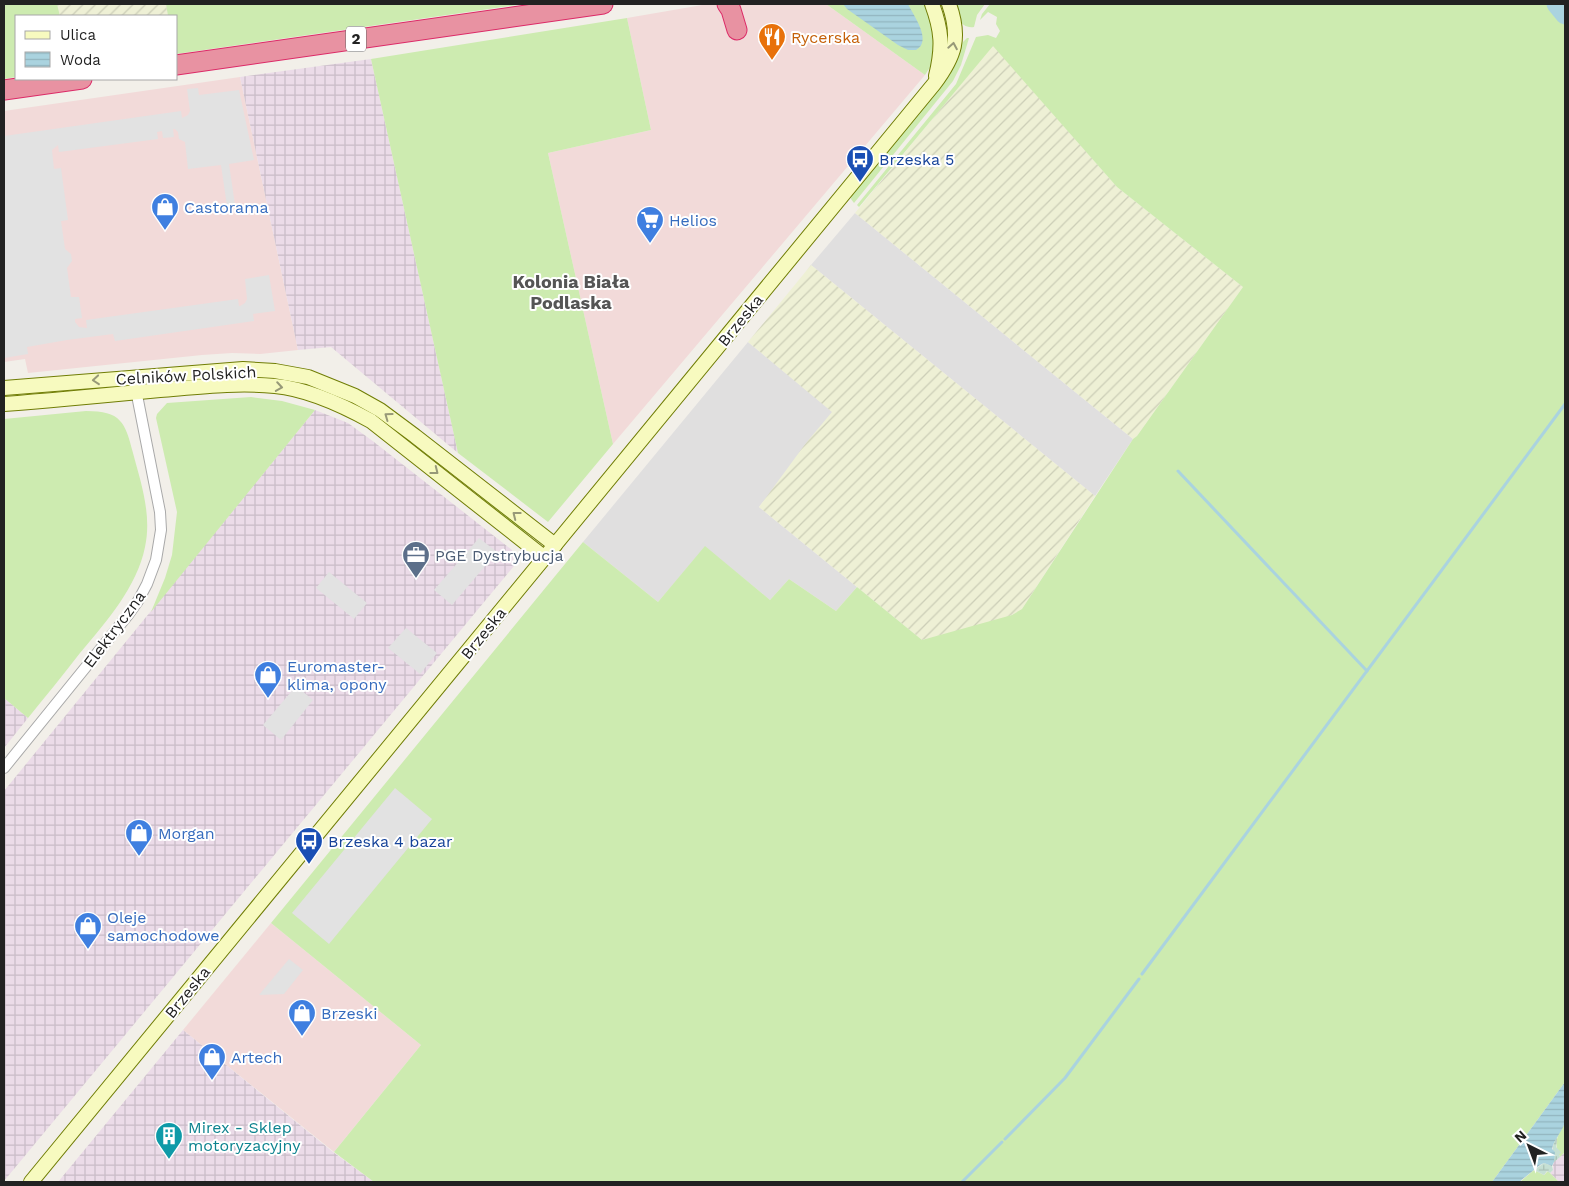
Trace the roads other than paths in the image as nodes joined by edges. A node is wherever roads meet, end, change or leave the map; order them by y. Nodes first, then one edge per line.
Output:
1 (603, 4) edge
2 (727, 4) edge
3 (932, 4) edge
4 (949, 4) edge
5 (737, 30) dead end
6 (178, 65) edge
7 (75, 80) edge
8 (934, 84) junction
9 (4, 90) edge
10 (134, 376) junction
11 (4, 388) edge
12 (136, 393) junction
13 (352, 402) junction
14 (4, 404) edge
15 (555, 545) junction
16 (545, 558) junction
17 (4, 768) edge
18 (31, 1182) edge

1 - 6 highway, 2
2 - 5 highway
3 - 8 street, Brzeska
8 -> 4 street, Brzeska
7 - 9 highway
8 - 15 street, Brzeska
10 -> 11 street, Celników Polskich
10 - 12 street, Elektryczna
10 - 13 street, Celników Polskich
12 -> 13 street, Celników Polskich
12 - 14 street, Celników Polskich
12 - 17 street, Elektryczna
15 -> 13 street, Celników Polskich
13 -> 16 street, Celników Polskich
15 - 16 street, Brzeska
16 - 18 street, Brzeska

